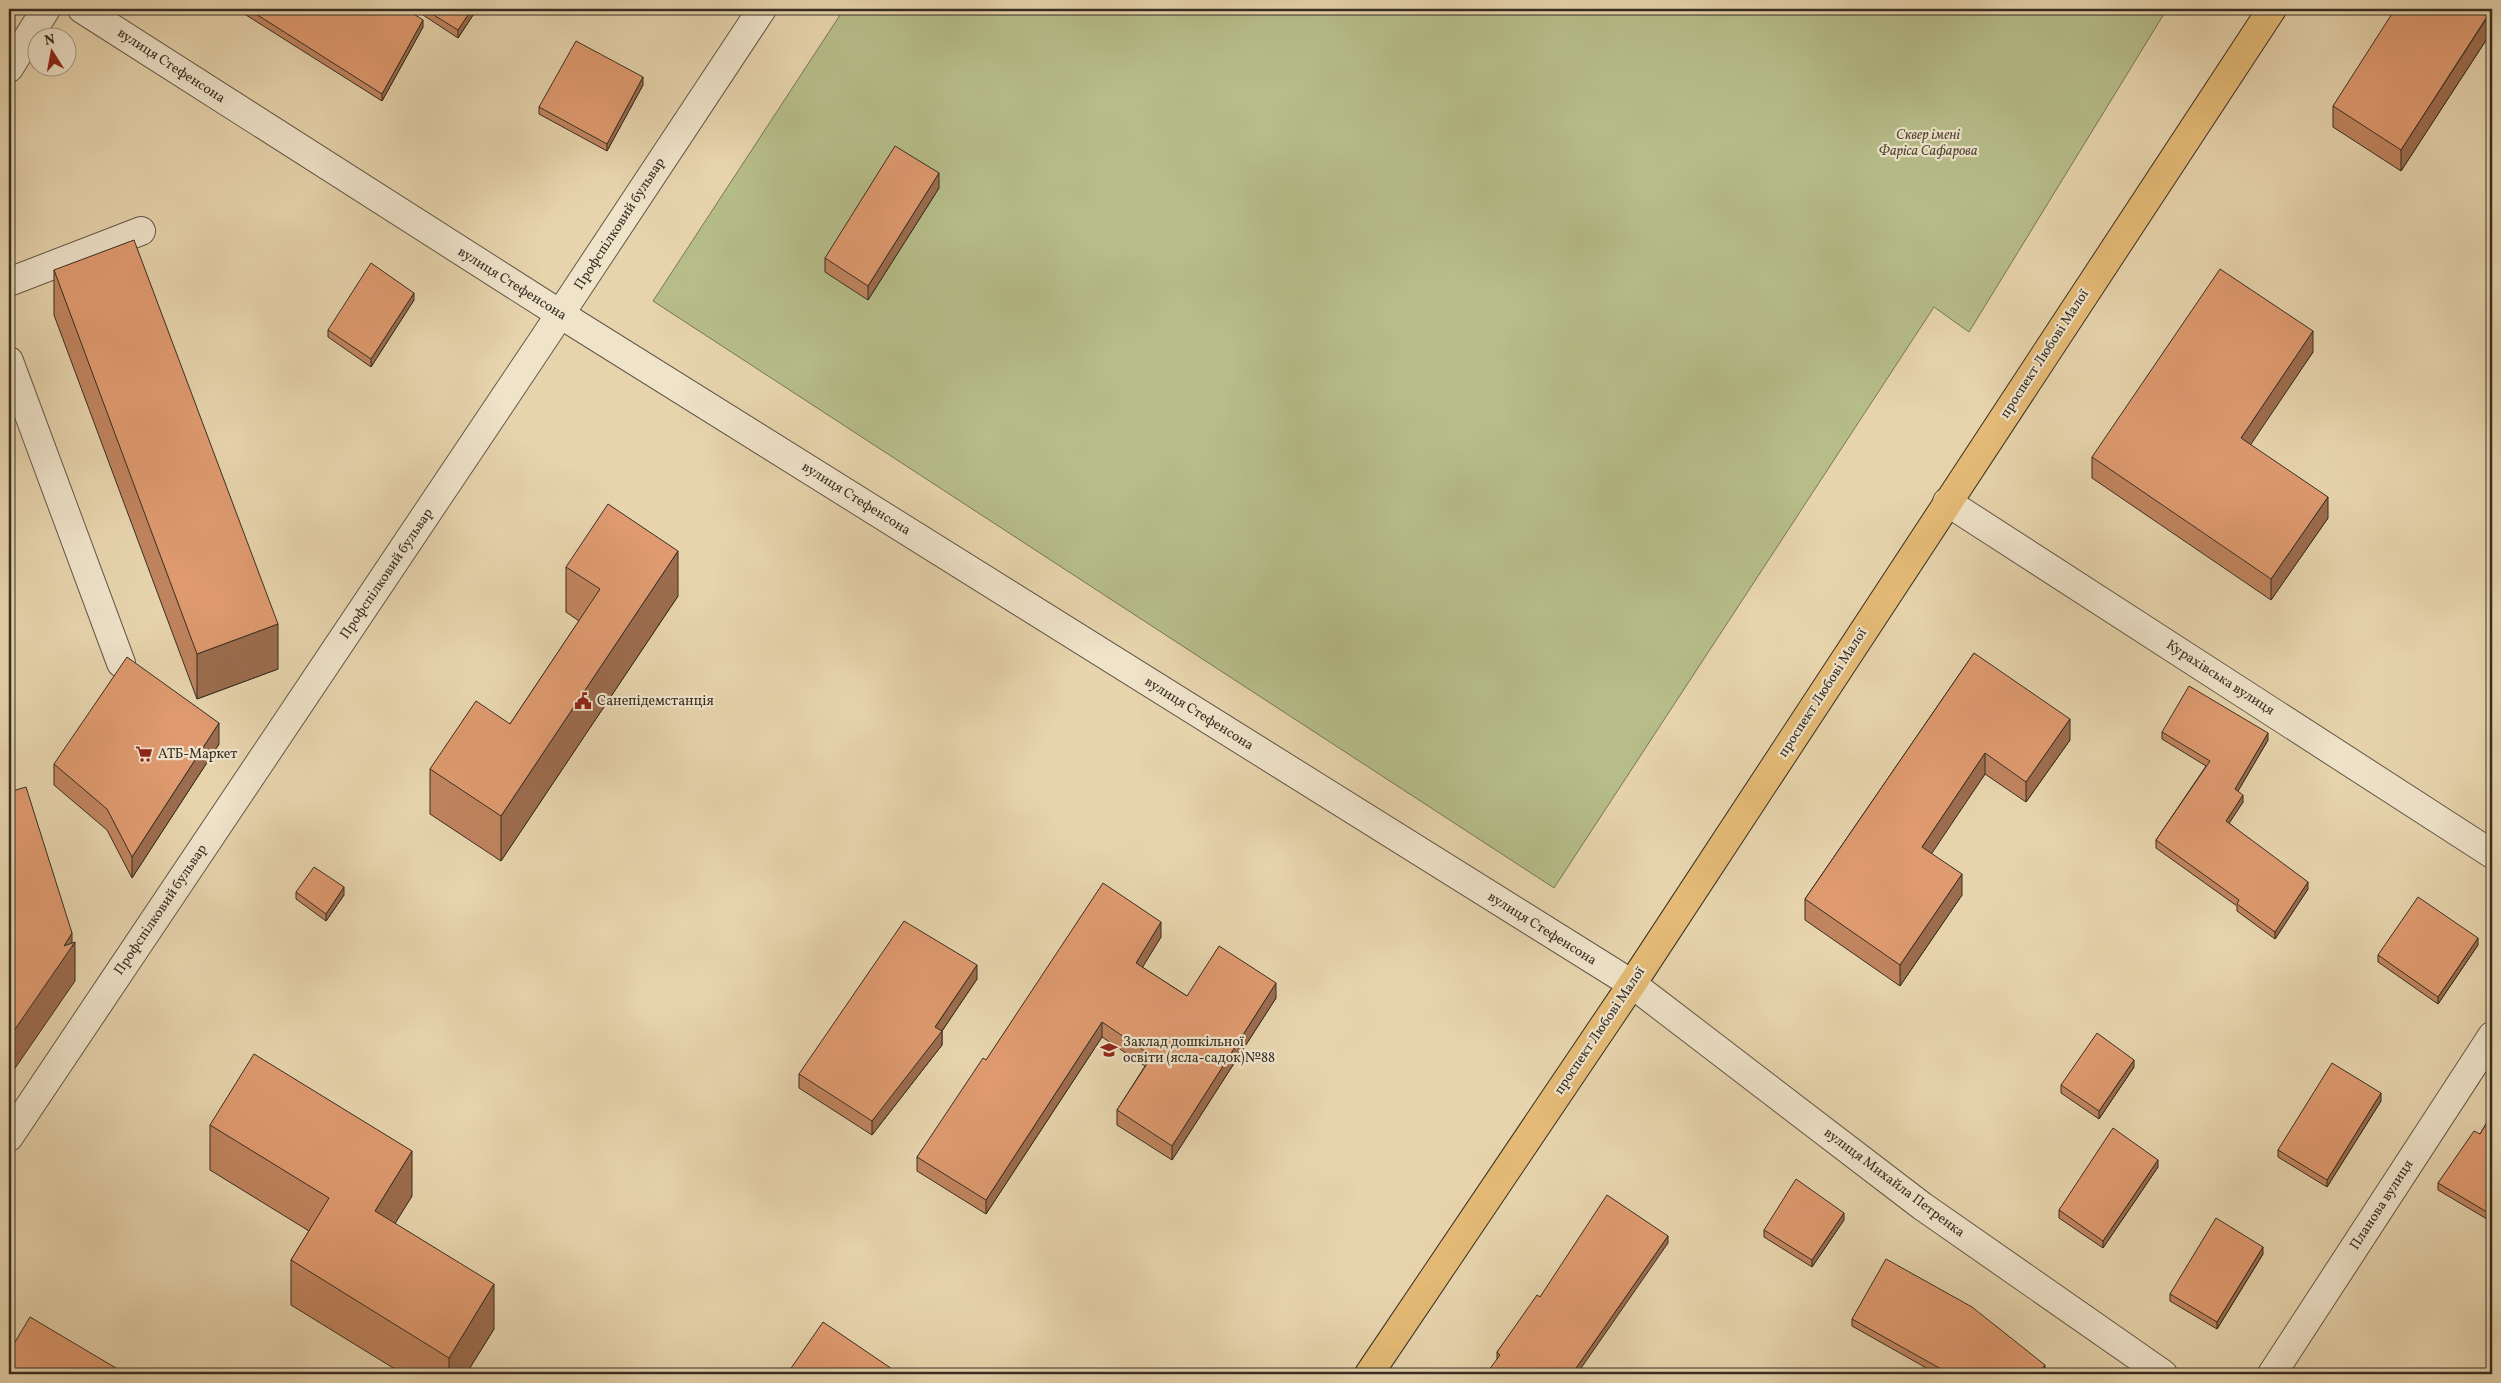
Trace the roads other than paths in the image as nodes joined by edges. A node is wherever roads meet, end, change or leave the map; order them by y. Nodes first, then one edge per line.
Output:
1 (46, 9) edge
2 (82, 9) edge
3 (762, 9) edge
4 (2272, 9) edge
5 (9, 68) edge
6 (142, 230) dead end
7 (9, 282) edge
8 (560, 314) junction
9 (9, 361) edge
10 (1947, 502) junction
11 (121, 663) edge
12 (2492, 854) edge
13 (1632, 984) junction
14 (2492, 1036) edge
15 (9, 1137) edge
16 (1369, 1374) edge
17 (2162, 1374) edge
18 (2272, 1374) edge

1 - 5 street
2 - 8 street, вулиця Стефенсона
3 - 8 street, Профспілковий бульвар
4 - 10 main road, проспект Любові Малої
6 - 7 street
8 - 13 street, вулиця Стефенсона
8 - 15 street, Профспілковий бульвар
9 - 11 street
10 - 12 street, Курахівська вулиця
10 - 13 main road, проспект Любові Малої
13 - 16 main road, проспект Любові Малої
13 - 17 street, вулиця Михайла Петренка
14 - 18 street, Планова вулиця

